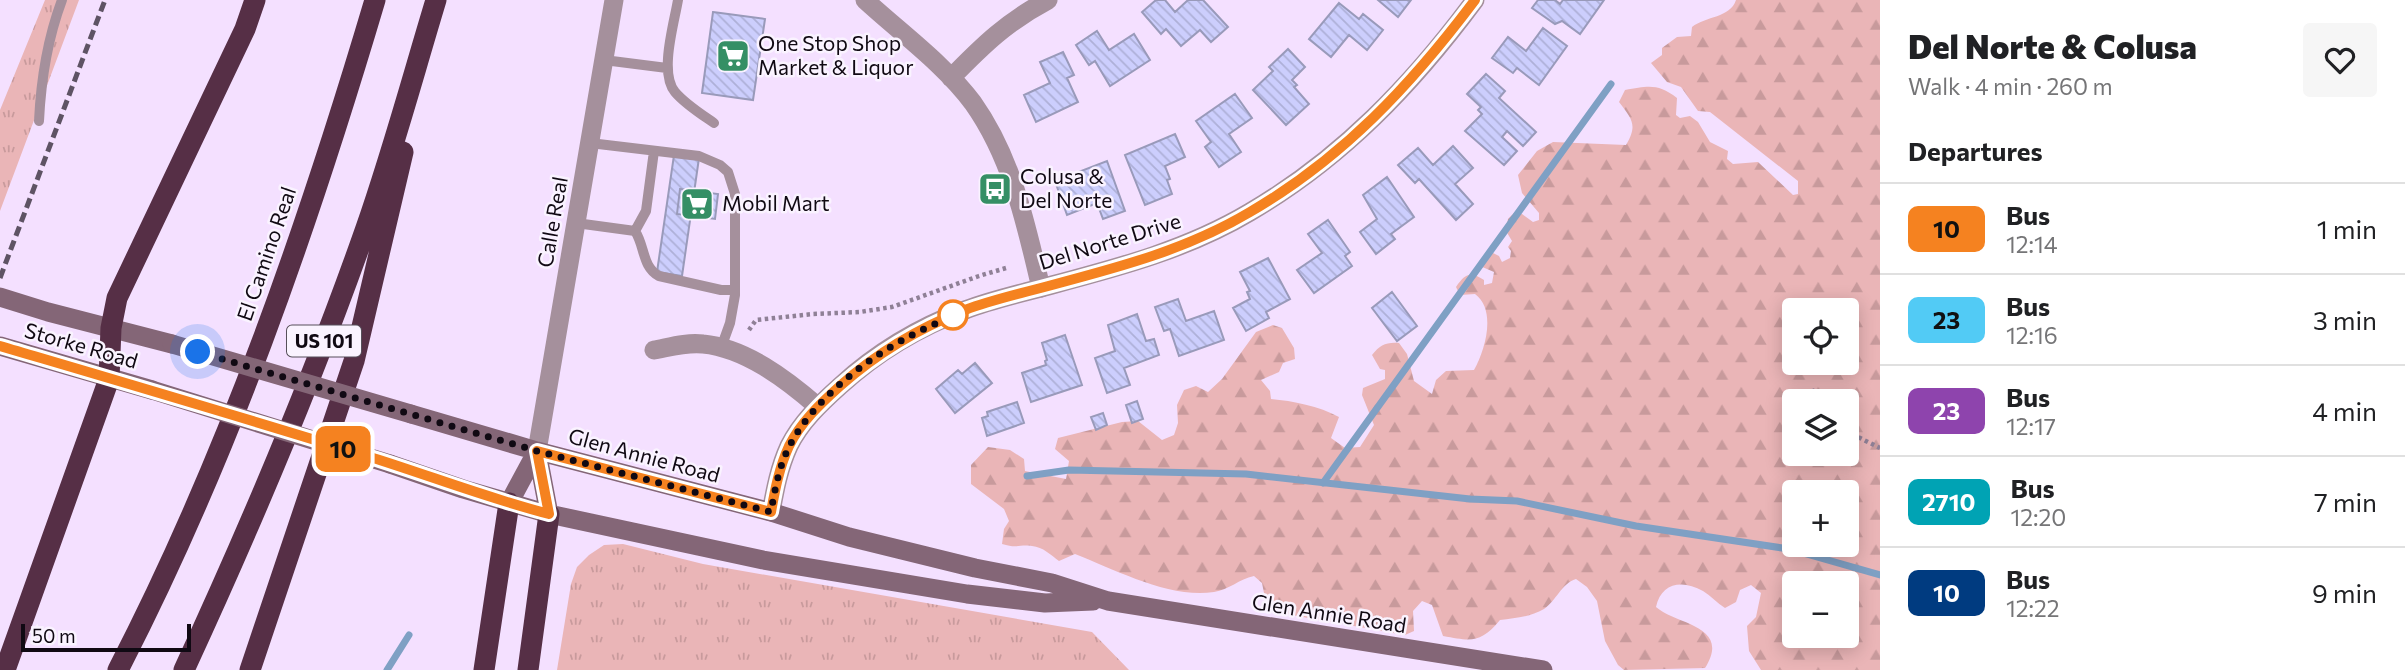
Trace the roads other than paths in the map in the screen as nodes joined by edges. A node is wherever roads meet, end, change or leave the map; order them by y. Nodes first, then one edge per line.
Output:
1 (62, 0) edge
2 (255, 0) edge
3 (375, 0) edge
4 (437, 0) edge
5 (614, 0) edge
6 (678, 0) edge
7 (865, 0) edge
8 (1048, 0) edge
9 (1475, 0) edge
10 (604, 60) junction
11 (667, 68) junction
12 (951, 78) junction
13 (38, 121) dead end
14 (714, 123) dead end
15 (590, 143) junction
16 (654, 151) junction
17 (576, 223) junction
18 (635, 231) junction
19 (1041, 288) junction
20 (735, 290) junction
21 (0, 298) edge
22 (111, 328) junction
23 (172, 344) joint
24 (0, 346) edge
25 (721, 348) junction
26 (654, 350) dead end
27 (109, 379) junction
28 (817, 406) junction
29 (537, 451) junction
30 (390, 464) joint
31 (509, 503) junction
32 (771, 512) junction
33 (549, 514) junction
34 (1108, 601) junction
35 (5, 670) edge
36 (118, 670) edge
37 (184, 670) edge
38 (250, 670) edge
39 (484, 670) edge
40 (528, 670) edge
41 (1543, 670) edge

1 - 13 lane
2 - 22 highway
3 - 36 highway, El Camino Real / US 101
4 - 37 highway, US 101
4 - 38 highway
5 - 10 street, Calle Real
6 - 11 lane
7 - 12 street
8 - 12 street
9 - 19 street, Del Norte Drive
10 - 11 lane
10 - 15 street, Calle Real
11 - 14 lane
12 - 19 street
15 - 16 lane
15 - 17 street, Calle Real
16 - 18 lane
16 - 20 lane
17 - 18 lane
17 - 29 street, Calle Real
18 - 20 lane
19 - 28 street, Del Norte Drive
20 - 25 lane
21 - 22 main road, Storke Road
22 - 23 main road, Storke Road
22 - 27 highway
23 - 29 main road, Glen Annie Road, bridge
24 - 27 main road, Storke Road
25 - 26 street
25 - 28 street
27 - 30 main road, Storke Road, bridge
27 - 35 highway
28 - 32 street, Del Norte Drive
29 - 31 main road
29 - 32 main road, Glen Annie Road
29 - 33 main road
30 - 31 main road, Glen Annie Road
31 - 33 main road, Glen Annie Road
31 - 39 highway
32 - 34 main road, Glen Annie Road
33 - 34 main road, Glen Annie Road
33 - 40 highway
34 - 41 main road, Glen Annie Road

